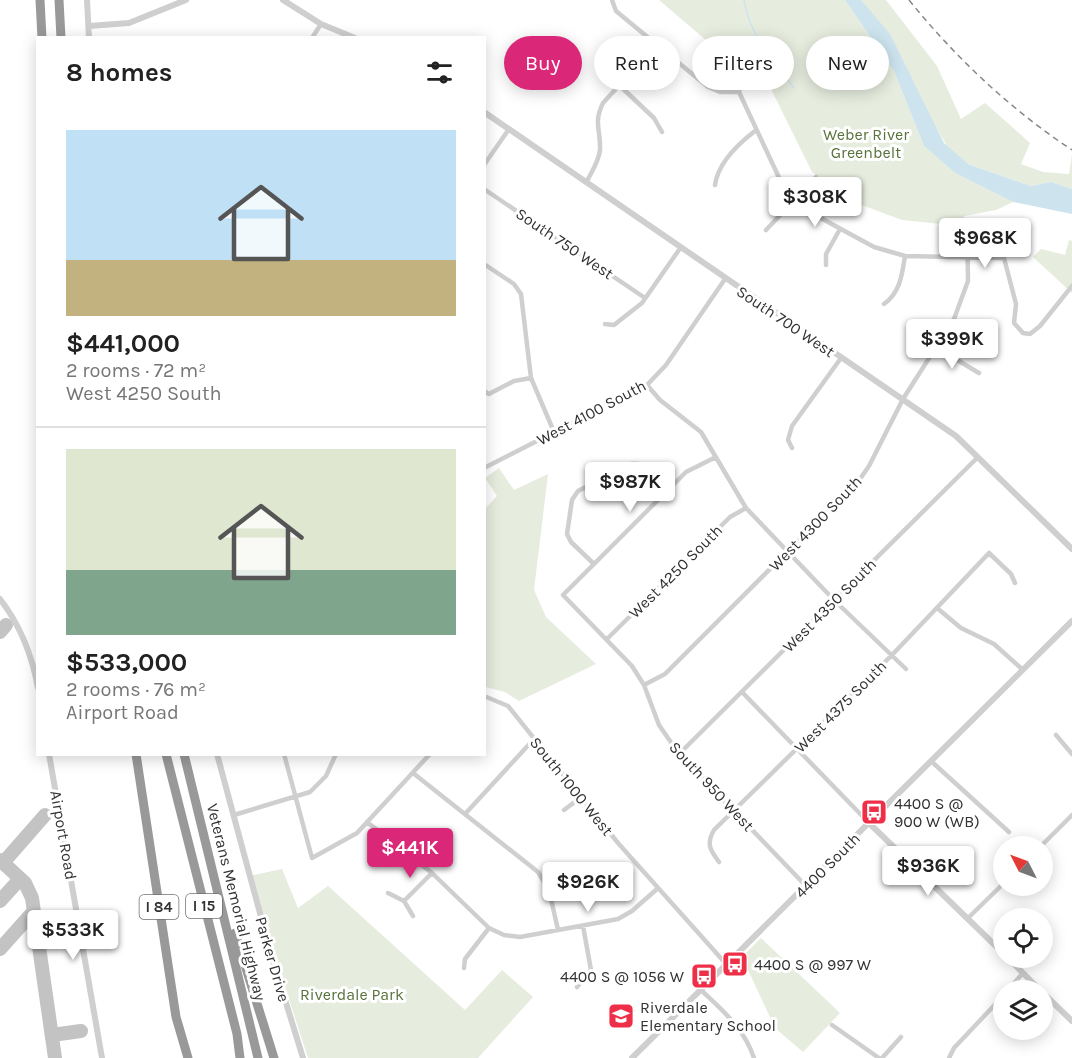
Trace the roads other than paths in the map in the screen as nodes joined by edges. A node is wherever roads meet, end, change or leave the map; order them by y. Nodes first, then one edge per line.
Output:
1 (39, 0) edge
2 (59, 0) edge
3 (87, 0) edge
4 (186, 0) edge
5 (283, 0) edge
6 (612, 0) edge
7 (321, 24) junction
8 (89, 26) junction
9 (42, 36) edge
10 (61, 36) edge
11 (89, 36) edge
12 (313, 36) edge
13 (350, 36) edge
14 (647, 36) edge
15 (680, 63) edge
16 (615, 90) edge
17 (624, 90) edge
18 (739, 92) joint
19 (486, 113) edge
20 (509, 129) junction
21 (755, 131) junction
22 (662, 132) dead end
23 (486, 162) edge
24 (816, 177) dead end
25 (587, 181) junction
26 (715, 185) dead end
27 (486, 190) edge
28 (794, 199) junction
29 (967, 225) dead end
30 (766, 230) dead end
31 (840, 230) junction
32 (681, 248) junction
33 (905, 256) junction
34 (968, 258) junction
35 (486, 265) edge
36 (826, 266) dead end
37 (725, 279) junction
38 (1072, 286) edge
39 (645, 297) junction
40 (884, 304) dead end
41 (605, 324) dead end
42 (937, 348) junction
43 (841, 358) junction
44 (979, 373) dead end
45 (531, 378) junction
46 (647, 385) junction
47 (486, 392) edge
48 (903, 399) junction
49 (554, 432) junction
50 (792, 448) dead end
51 (716, 457) junction
52 (978, 457) junction
53 (486, 467) edge
54 (671, 488) junction
55 (746, 508) junction
56 (1072, 549) edge
57 (788, 551) junction
58 (594, 564) junction
59 (1015, 583) dead end
60 (0, 599) edge
61 (834, 600) junction
62 (937, 608) junction
63 (1072, 621) edge
64 (607, 639) junction
65 (892, 655) junction
66 (906, 669) dead end
67 (1023, 670) junction
68 (36, 680) edge
69 (644, 685) junction
70 (742, 692) junction
71 (486, 697) edge
72 (1056, 735) dead end
73 (534, 739) junction
74 (797, 748) junction
75 (679, 754) junction
76 (1072, 754) edge
77 (49, 756) edge
78 (136, 756) edge
79 (167, 756) edge
80 (185, 756) edge
81 (218, 756) edge
82 (285, 756) edge
83 (335, 756) edge
84 (428, 756) edge
85 (931, 761) junction
86 (413, 772) junction
87 (296, 798) junction
88 (580, 798) junction
89 (564, 810) dead end
90 (734, 811) junction
91 (465, 814) junction
92 (234, 815) junction
93 (1072, 815) edge
94 (367, 822) junction
95 (869, 823) junction
96 (1009, 832) dead end
97 (204, 833) junction
98 (1051, 836) edge
99 (719, 862) dead end
100 (432, 873) junction
101 (806, 886) junction
102 (657, 889) junction
103 (388, 893) dead end
104 (993, 894) edge
105 (404, 901) junction
106 (413, 916) dead end
107 (968, 919) junction
108 (583, 926) junction
109 (489, 928) junction
110 (558, 930) junction
111 (993, 944) edge
112 (727, 965) junction
113 (464, 968) dead end
114 (1018, 968) edge
115 (1023, 973) junction
116 (1017, 980) edge
117 (1030, 980) edge
118 (577, 987) dead end
119 (701, 990) junction
120 (1053, 1003) edge
121 (993, 1007) edge
122 (1072, 1021) edge
123 (832, 1025) dead end
124 (901, 1037) dead end
125 (102, 1058) edge
126 (188, 1058) edge
127 (240, 1058) edge
128 (258, 1058) edge
129 (274, 1058) edge
130 (303, 1058) edge
131 (632, 1058) edge
132 (754, 1058) edge
133 (881, 1058) edge
134 (949, 1058) edge

1 - 9 highway
2 - 10 highway
3 - 8 street
4 - 8 street
5 - 7 street
6 - 14 street
7 - 12 street
7 - 13 street
8 - 11 street
15 - 18 street
16 - 25 street
17 - 22 street
18 - 21 street
19 - 20 street, South 700 West
20 - 23 street
20 - 25 street, South 700 West
21 - 26 street
21 - 28 street
24 - 28 street
25 - 32 street, South 700 West
27 - 39 street, South 750 West
28 - 30 street
28 - 31 street
29 - 34 street, West 4300 South
31 - 33 street
31 - 36 street
32 - 37 street, South 700 West
32 - 39 street
33 - 34 street
33 - 40 street
34 - 38 street
34 - 42 street, West 4300 South
35 - 45 street
37 - 43 street, South 700 West
37 - 46 street, West 4100 South
39 - 41 street
42 - 44 street
42 - 48 street, West 4300 South
43 - 48 street, South 700 West
43 - 50 street
45 - 47 street
45 - 49 street
46 - 49 street, West 4100 South
46 - 51 street
48 - 52 street, South 700 West
48 - 57 street, West 4300 South
49 - 53 street, West 4100 South
51 - 54 street
51 - 55 street
52 - 56 street, South 700 West
52 - 61 street, West 4350 South
54 - 58 street
54 - 58 street
55 - 57 street
55 - 64 street, West 4250 South
57 - 61 street
57 - 69 street, West 4300 South
58 - 64 street, South 950 West
59 - 62 street, West 4375 South
60 - 68 street
61 - 65 street
61 - 70 street, West 4350 South
62 - 65 street, West 4375 South
62 - 67 street
63 - 67 street, 4400 South
64 - 69 street, South 950 West
65 - 66 street
65 - 74 street, West 4375 South
67 - 85 street, 4400 South
69 - 75 street, South 950 West
70 - 74 street
70 - 75 street, West 4350 South
71 - 73 street, South 1000 West
72 - 76 street
73 - 88 street, South 1000 West
73 - 91 street
74 - 90 street, West 4375 South
74 - 95 street
75 - 90 street, South 950 West
77 - 125 street, Airport Road
78 - 126 highway, I 84
79 - 127 highway, Veterans Memorial Highway / I 15
80 - 97 highway, Veterans Memorial Highway / I 15
81 - 92 street, Parker Drive
82 - 87 street
83 - 87 street
84 - 86 street
85 - 95 street, 4400 South
85 - 96 street
86 - 91 street
86 - 94 street
87 - 92 street
87 - 94 street
88 - 89 street
88 - 102 street, South 1000 West
90 - 99 street, West 4375 South
90 - 101 street, South 950 West
91 - 110 street
92 - 130 street, Parker Drive
93 - 98 street
94 - 100 street
95 - 101 street, 4400 South
95 - 107 street
97 - 128 highway, Veterans Memorial Highway / I 15
97 - 129 highway
100 - 105 street
100 - 109 street
101 - 112 street, 4400 South
102 - 108 street
102 - 112 street, South 1000 West
103 - 105 street
104 - 107 street
105 - 106 street
107 - 111 street
108 - 110 street
108 - 118 street
109 - 110 street
109 - 113 street
112 - 119 street, 4400 South
114 - 115 street
115 - 116 street
115 - 117 street
119 - 131 street, 4400 South
119 - 132 street
120 - 122 street
121 - 134 street
123 - 133 street
124 - 133 street

